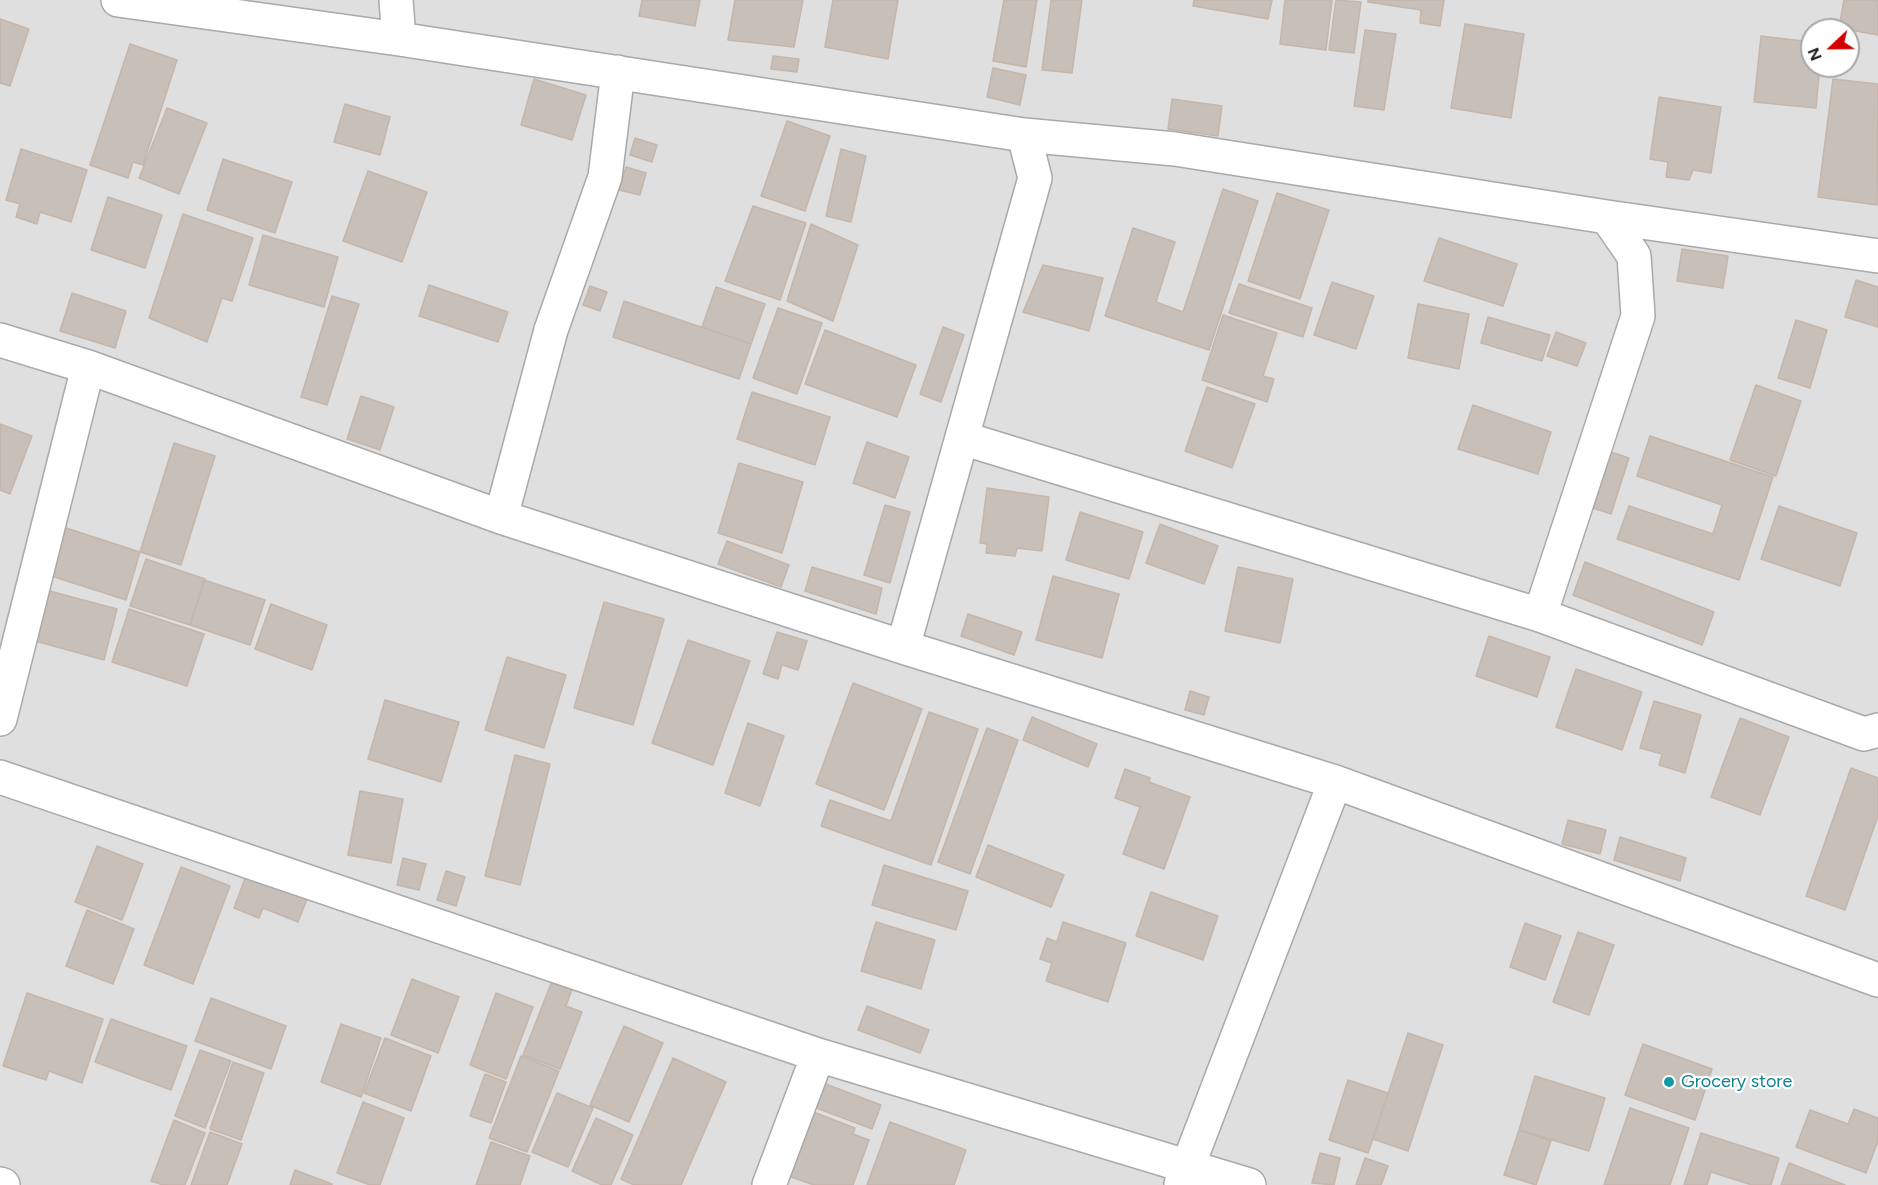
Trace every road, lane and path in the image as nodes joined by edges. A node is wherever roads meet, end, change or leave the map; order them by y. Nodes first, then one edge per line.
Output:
1 (118, 0) edge
2 (396, 0) edge
3 (399, 39) junction
4 (618, 72) junction
5 (1024, 135) junction
6 (1607, 217) junction
7 (1878, 256) edge
8 (0, 340) edge
9 (88, 367) junction
10 (962, 438) junction
11 (501, 517) junction
12 (1540, 615) junction
13 (903, 648) junction
14 (0, 719) edge
15 (1878, 730) edge
16 (0, 777) edge
17 (1335, 782) junction
18 (1878, 980) edge
19 (818, 1055) junction
20 (1184, 1175) edge
21 (769, 1185) edge
22 (1249, 1185) edge

1 - 3 street
2 - 3 street
3 - 4 street
4 - 5 street
4 - 11 street
5 - 6 street
5 - 10 street
6 - 7 street
6 - 12 street
8 - 9 street
9 - 11 street
9 - 14 street
10 - 12 street
10 - 13 street
11 - 13 street
12 - 15 street
13 - 17 street
16 - 19 street
17 - 18 street
17 - 20 street
19 - 20 street
19 - 21 street
20 - 22 street

